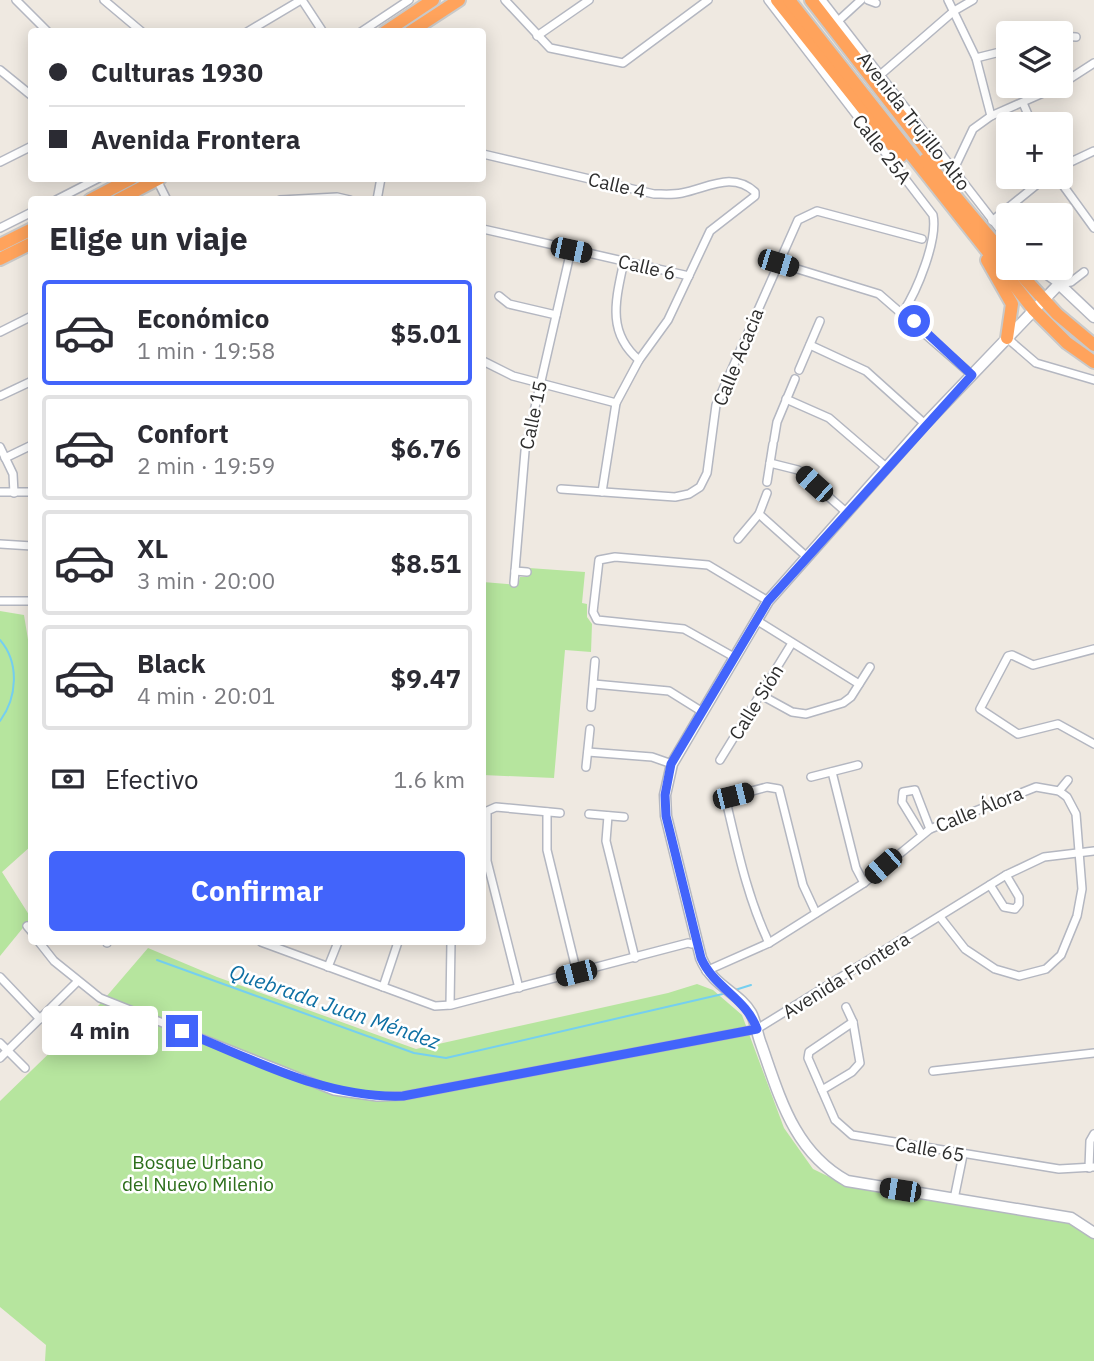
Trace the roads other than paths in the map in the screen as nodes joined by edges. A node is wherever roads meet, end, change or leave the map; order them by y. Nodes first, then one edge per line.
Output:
1 (16, 0) edge
2 (104, 0) edge
3 (302, 0) edge
4 (409, 0) edge
5 (433, 0) edge
6 (459, 0) edge
7 (505, 0) edge
8 (589, 0) edge
9 (708, 0) edge
10 (768, 0) edge
11 (778, 0) edge
12 (789, 0) edge
13 (799, 0) edge
14 (811, 0) edge
15 (822, 0) edge
16 (861, 0) edge
17 (948, 0) edge
18 (973, 0) edge
19 (954, 11) junction
20 (837, 22) junction
21 (44, 28) edge
22 (137, 28) edge
23 (254, 28) edge
24 (320, 28) edge
25 (366, 28) edge
26 (391, 28) edge
27 (416, 28) edge
28 (537, 36) junction
29 (1073, 37) edge
30 (1076, 37) dead end
31 (996, 53) edge
32 (976, 58) junction
33 (1094, 63) edge
34 (0, 70) edge
35 (878, 76) junction
36 (1073, 77) edge
37 (28, 93) edge
38 (1033, 98) edge
39 (1023, 103) junction
40 (1027, 112) edge
41 (990, 116) junction
42 (901, 137) junction
43 (28, 148) edge
44 (1094, 151) edge
45 (13, 155) junction
46 (486, 155) edge
47 (0, 156) edge
48 (1073, 161) edge
49 (0, 162) edge
50 (953, 171) junction
51 (91, 182) edge
52 (124, 182) edge
53 (152, 182) edge
54 (1031, 189) edge
55 (1066, 189) edge
56 (65, 196) edge
57 (98, 196) edge
58 (126, 196) edge
59 (28, 214) edge
60 (959, 217) junction
61 (992, 220) junction
62 (996, 225) edge
63 (0, 228) edge
64 (1094, 228) edge
65 (486, 230) edge
66 (28, 231) edge
67 (996, 236) edge
68 (922, 239) dead end
69 (980, 244) junction
70 (0, 245) edge
71 (28, 245) edge
72 (996, 245) edge
73 (571, 250) junction
74 (0, 259) edge
75 (624, 261) junction
76 (778, 263) junction
77 (1084, 272) dead end
78 (688, 276) junction
79 (1024, 280) edge
80 (1053, 280) edge
81 (1059, 284) junction
82 (499, 296) dead end
83 (1039, 306) junction
84 (903, 312) junction
85 (556, 315) junction
86 (1094, 317) edge
87 (28, 318) edge
88 (820, 321) dead end
89 (0, 332) edge
90 (1007, 338) junction
91 (810, 345) junction
92 (1094, 345) edge
93 (639, 360) junction
94 (486, 362) edge
95 (1094, 362) edge
96 (799, 370) dead end
97 (972, 375) junction
98 (795, 379) dead end
99 (1094, 380) edge
100 (28, 383) edge
101 (540, 384) junction
102 (0, 396) edge
103 (786, 399) junction
104 (616, 403) junction
105 (925, 424) junction
106 (0, 447) edge
107 (28, 447) edge
108 (5, 458) junction
109 (770, 463) junction
110 (886, 467) junction
111 (767, 481) dead end
112 (561, 489) dead end
113 (0, 492) edge
114 (28, 492) edge
115 (602, 492) junction
116 (14, 493) junction
117 (767, 493) dead end
118 (846, 512) junction
119 (759, 513) junction
120 (738, 539) dead end
121 (0, 544) edge
122 (28, 546) edge
123 (807, 557) junction
124 (515, 571) junction
125 (527, 572) dead end
126 (513, 583) dead end
127 (0, 601) edge
128 (28, 601) edge
129 (768, 601) junction
130 (756, 620) junction
131 (792, 643) junction
132 (1094, 649) edge
133 (734, 657) junction
134 (595, 661) dead end
135 (870, 667) dead end
136 (594, 684) junction
137 (859, 684) junction
138 (761, 695) junction
139 (591, 707) dead end
140 (701, 711) junction
141 (590, 729) dead end
142 (1094, 744) edge
143 (587, 752) junction
144 (720, 760) dead end
145 (671, 764) junction
146 (858, 765) dead end
147 (586, 767) dead end
148 (832, 772) junction
149 (811, 777) dead end
150 (1068, 780) dead end
151 (1059, 791) junction
152 (547, 811) junction
153 (560, 813) dead end
154 (589, 814) dead end
155 (608, 816) junction
156 (624, 817) dead end
157 (930, 829) junction
158 (921, 833) junction
159 (1079, 850) junction
160 (1094, 850) edge
161 (1006, 875) junction
162 (864, 883) junction
163 (990, 885) junction
164 (816, 913) junction
165 (940, 917) junction
166 (769, 943) junction
167 (694, 944) junction
168 (42, 945) edge
169 (276, 945) edge
170 (337, 945) edge
171 (397, 945) edge
172 (451, 945) edge
173 (635, 958) junction
174 (328, 967) junction
175 (706, 971) junction
176 (576, 973) junction
177 (0, 977) edge
178 (77, 982) junction
179 (383, 987) junction
180 (519, 988) junction
181 (450, 1005) junction
182 (846, 1007) dead end
183 (40, 1019) junction
184 (853, 1021) junction
185 (757, 1029) junction
186 (0, 1043) edge
187 (7, 1051) junction
188 (1094, 1053) edge
189 (0, 1058) edge
190 (25, 1069) dead end
191 (933, 1071) dead end
192 (822, 1090) junction
193 (1094, 1134) edge
194 (963, 1155) junction
195 (1091, 1168) edge
196 (954, 1199) junction
197 (1094, 1233) edge

1 - 21 street
2 - 22 street
3 - 23 street
3 - 24 street
4 - 25 street
5 - 26 highway
6 - 27 highway
7 - 28 street
8 - 28 street
9 - 28 street
10 - 84 street, Calle 25A
11 - 60 highway
12 - 42 highway
13 - 42 highway
14 - 67 highway
15 - 20 street, Avenida Trujillo Alto
16 - 20 street
17 - 19 street
18 - 19 street
19 - 32 street
19 - 35 street
20 - 35 street, Avenida Trujillo Alto
29 - 30 street
31 - 32 street
32 - 41 street
33 - 36 street
34 - 37 street
35 - 50 street, Avenida Trujillo Alto
38 - 39 street
39 - 40 street
39 - 41 street
41 - 50 street
42 - 60 highway
42 - 72 highway
43 - 45 street
44 - 48 street
45 - 47 street
45 - 49 street
46 - 78 street, Calle 4
50 - 61 street, Avenida Trujillo Alto
51 - 56 street
52 - 57 highway
53 - 58 highway
54 - 61 street
55 - 64 street
59 - 63 street
60 - 69 highway
61 - 62 street, Avenida Trujillo Alto
65 - 73 street, Calle 6
66 - 70 highway
68 - 76 street, Calle Acacia
69 - 83 highway
69 - 90 highway
71 - 74 highway
73 - 75 street, Calle 6
73 - 85 street, Calle 15
75 - 78 street, Calle 6
75 - 93 street
76 - 84 street
76 - 115 street, Calle Acacia
77 - 81 street
78 - 93 street
79 - 83 highway
80 - 81 street
81 - 83 street
81 - 86 street
82 - 85 street
83 - 90 street
83 - 92 highway
83 - 95 highway
84 - 97 street
85 - 101 street, Calle 15
87 - 89 street
88 - 91 street
90 - 97 street
90 - 99 street
91 - 96 street
91 - 105 street
93 - 104 street
94 - 101 street
97 - 105 street
98 - 103 street
100 - 102 street
101 - 104 street
101 - 124 street, Calle 15
103 - 109 street
103 - 110 street
104 - 115 street
105 - 110 street
106 - 108 street
107 - 108 street
108 - 116 street
109 - 111 street
109 - 118 street
110 - 118 street
112 - 115 street, Calle Acacia
113 - 116 street
114 - 116 street
117 - 119 street
118 - 123 street
119 - 120 street
119 - 123 street
121 - 122 street
123 - 129 street
124 - 125 street
124 - 126 street, Calle 15
127 - 128 street
129 - 130 street
129 - 133 street
130 - 131 street
130 - 133 street
131 - 137 street
131 - 138 street, Calle Sión
132 - 142 street
133 - 140 street
134 - 136 street
135 - 137 street
136 - 139 street
136 - 140 street
137 - 138 street
138 - 144 street, Calle Sión
140 - 145 street
141 - 143 street
143 - 145 street
143 - 147 street
145 - 167 street
146 - 148 street
148 - 149 street
148 - 162 street
150 - 151 street
151 - 157 street, Calle Álora
151 - 159 street
152 - 153 street
152 - 176 street
152 - 180 street
154 - 155 street
155 - 156 street
155 - 173 street
157 - 158 street, Calle Álora
157 - 158 street
158 - 162 street, Calle Álora
159 - 160 street, Avenida Frontera
159 - 161 street, Avenida Frontera
159 - 165 street
161 - 163 street, Avenida Frontera
161 - 163 street
162 - 164 street, Calle Álora
163 - 165 street, Avenida Frontera
164 - 166 street, Calle Álora
164 - 166 street
165 - 185 street, Avenida Frontera
166 - 175 street, Calle Álora
167 - 173 street
167 - 175 street
168 - 178 street, Avenida Frontera
169 - 174 street
170 - 174 street
171 - 179 street
172 - 181 street
173 - 176 street
174 - 179 street
175 - 185 street
176 - 180 street
177 - 183 street
178 - 183 street
178 - 185 street, Avenida Frontera
179 - 181 street
180 - 181 street
182 - 184 street
183 - 187 street
184 - 192 street
184 - 192 street, Calle 65
185 - 196 street
186 - 187 street
187 - 189 street
187 - 190 street
188 - 191 street
192 - 194 street, Calle 65
193 - 195 street
194 - 195 street, Calle 65
194 - 196 street
196 - 197 street

